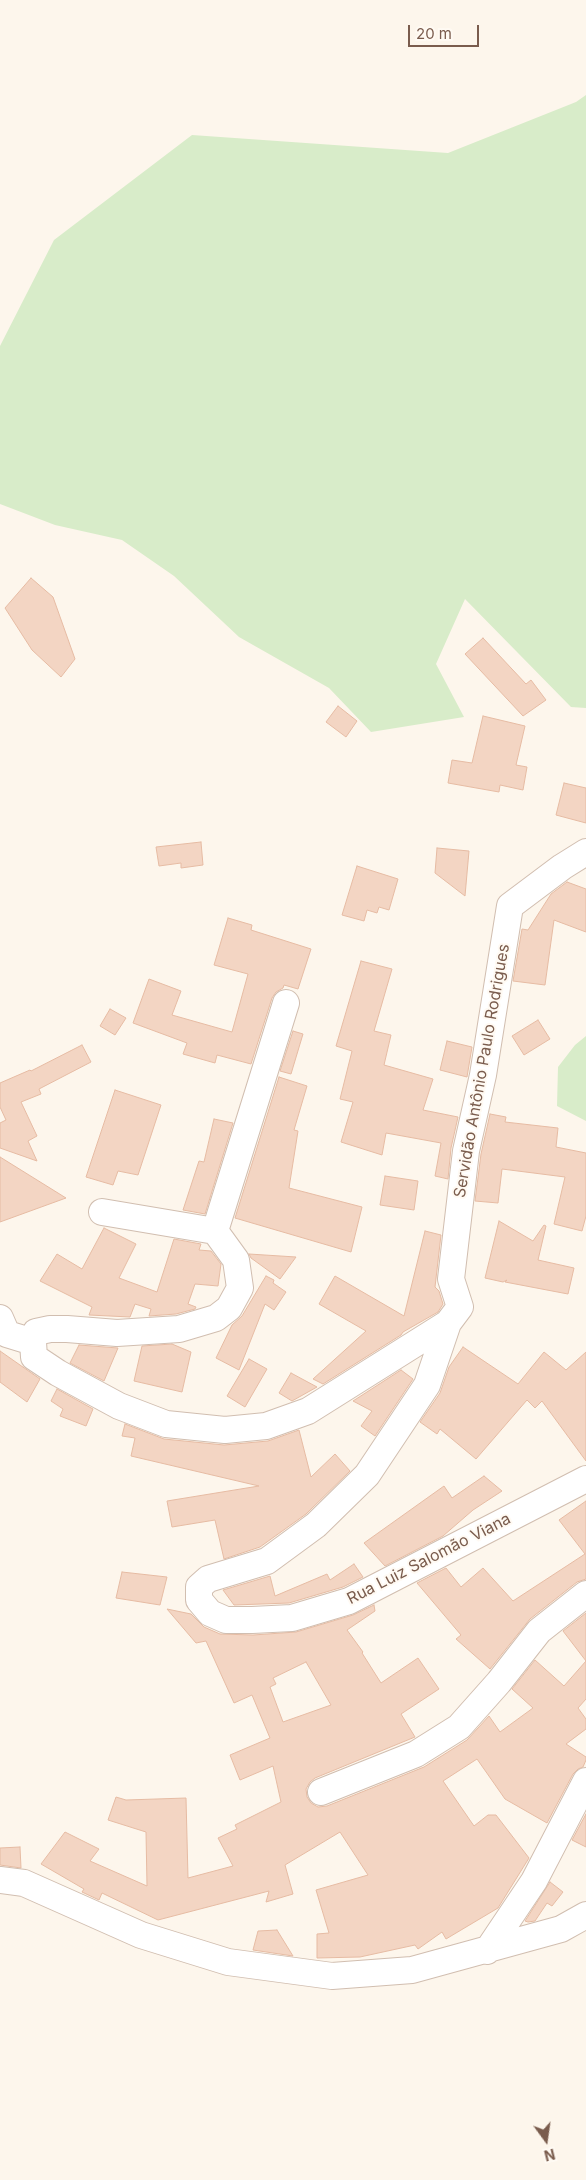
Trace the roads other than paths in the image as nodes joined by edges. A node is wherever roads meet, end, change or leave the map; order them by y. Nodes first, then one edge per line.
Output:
1 (586, 852) edge
2 (286, 1003) dead end
3 (102, 1212) dead end
4 (215, 1231) junction
5 (0, 1318) edge
6 (448, 1323) junction
7 (32, 1342) junction
8 (586, 1479) edge
9 (586, 1594) edge
10 (586, 1781) edge
11 (320, 1792) dead end
12 (0, 1880) edge
13 (586, 1915) edge
14 (486, 1951) junction

1 - 6 street, Servidão Antônio Paulo Rodrigues
2 - 4 street
3 - 4 street
4 - 7 street
5 - 7 street
6 - 7 street
6 - 8 street, Rua Luiz Salomão Viana
9 - 11 street
10 - 14 street
12 - 14 street
13 - 14 street

